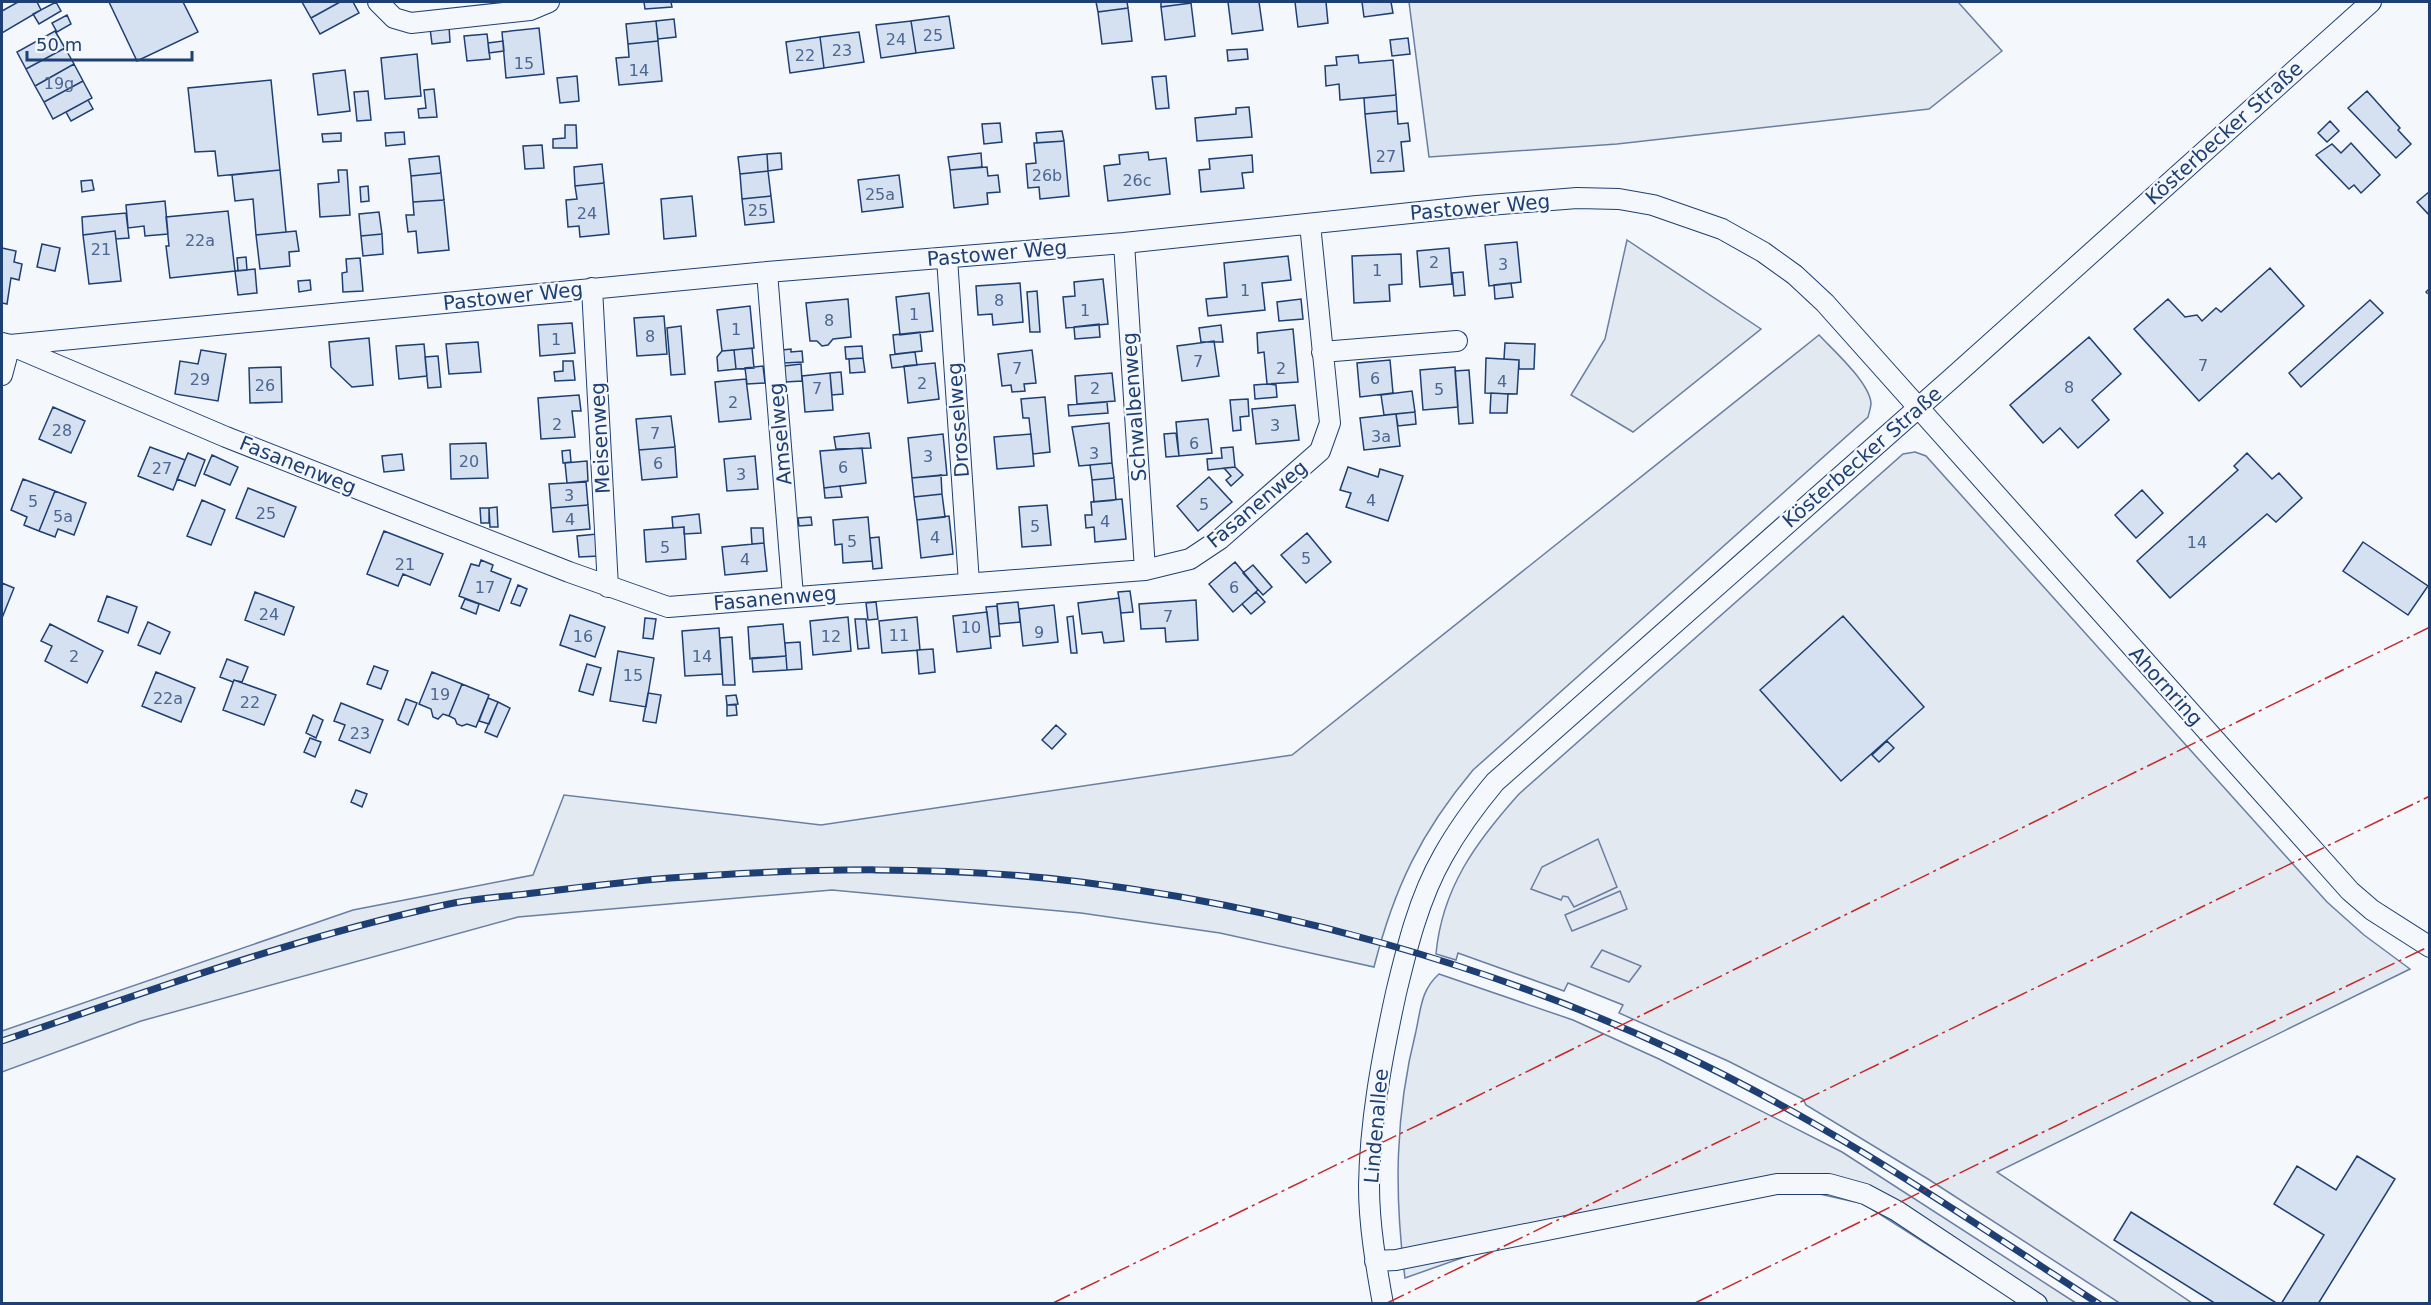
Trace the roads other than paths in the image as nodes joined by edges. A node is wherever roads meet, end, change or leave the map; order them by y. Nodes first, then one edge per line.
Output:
1 (378, 2) edge
2 (549, 2) edge
3 (2371, 2) edge
4 (1310, 224) junction
5 (1124, 243) junction
6 (947, 258) junction
7 (767, 272) junction
8 (592, 288) junction
9 (1457, 341) dead end
10 (6, 344) edge
11 (1322, 352) junction
12 (2, 375) edge
13 (1918, 408) junction
14 (1145, 570) junction
15 (969, 583) junction
16 (608, 587) junction
17 (793, 596) junction
18 (2430, 947) edge
19 (1406, 951) joint
20 (1375, 1261) junction
21 (1383, 1304) edge
22 (2037, 1304) edge

1 - 2 street
3 - 13 street, Kösterbecker Straße
4 - 5 street, Pastower Weg
4 - 11 street, Fasanenweg
4 - 13 street, Pastower Weg
5 - 6 street, Pastower Weg
5 - 14 street, Schwalbenweg
6 - 7 street, Pastower Weg
6 - 15 street, Drosselweg
7 - 8 street, Pastower Weg
7 - 17 street, Amselweg
8 - 10 street, Pastower Weg
8 - 16 street, Meisenweg
9 - 11 street
10 - 12 street
10 - 16 street, Fasanenweg
11 - 14 street, Fasanenweg
13 - 18 street, Ahornring
13 - 19 street, Kösterbecker Straße
14 - 15 street, Fasanenweg
15 - 17 street, Fasanenweg
16 - 17 street, Fasanenweg
19 - 20 street, Lindenallee
20 - 21 street, Lindenallee
20 - 22 street

